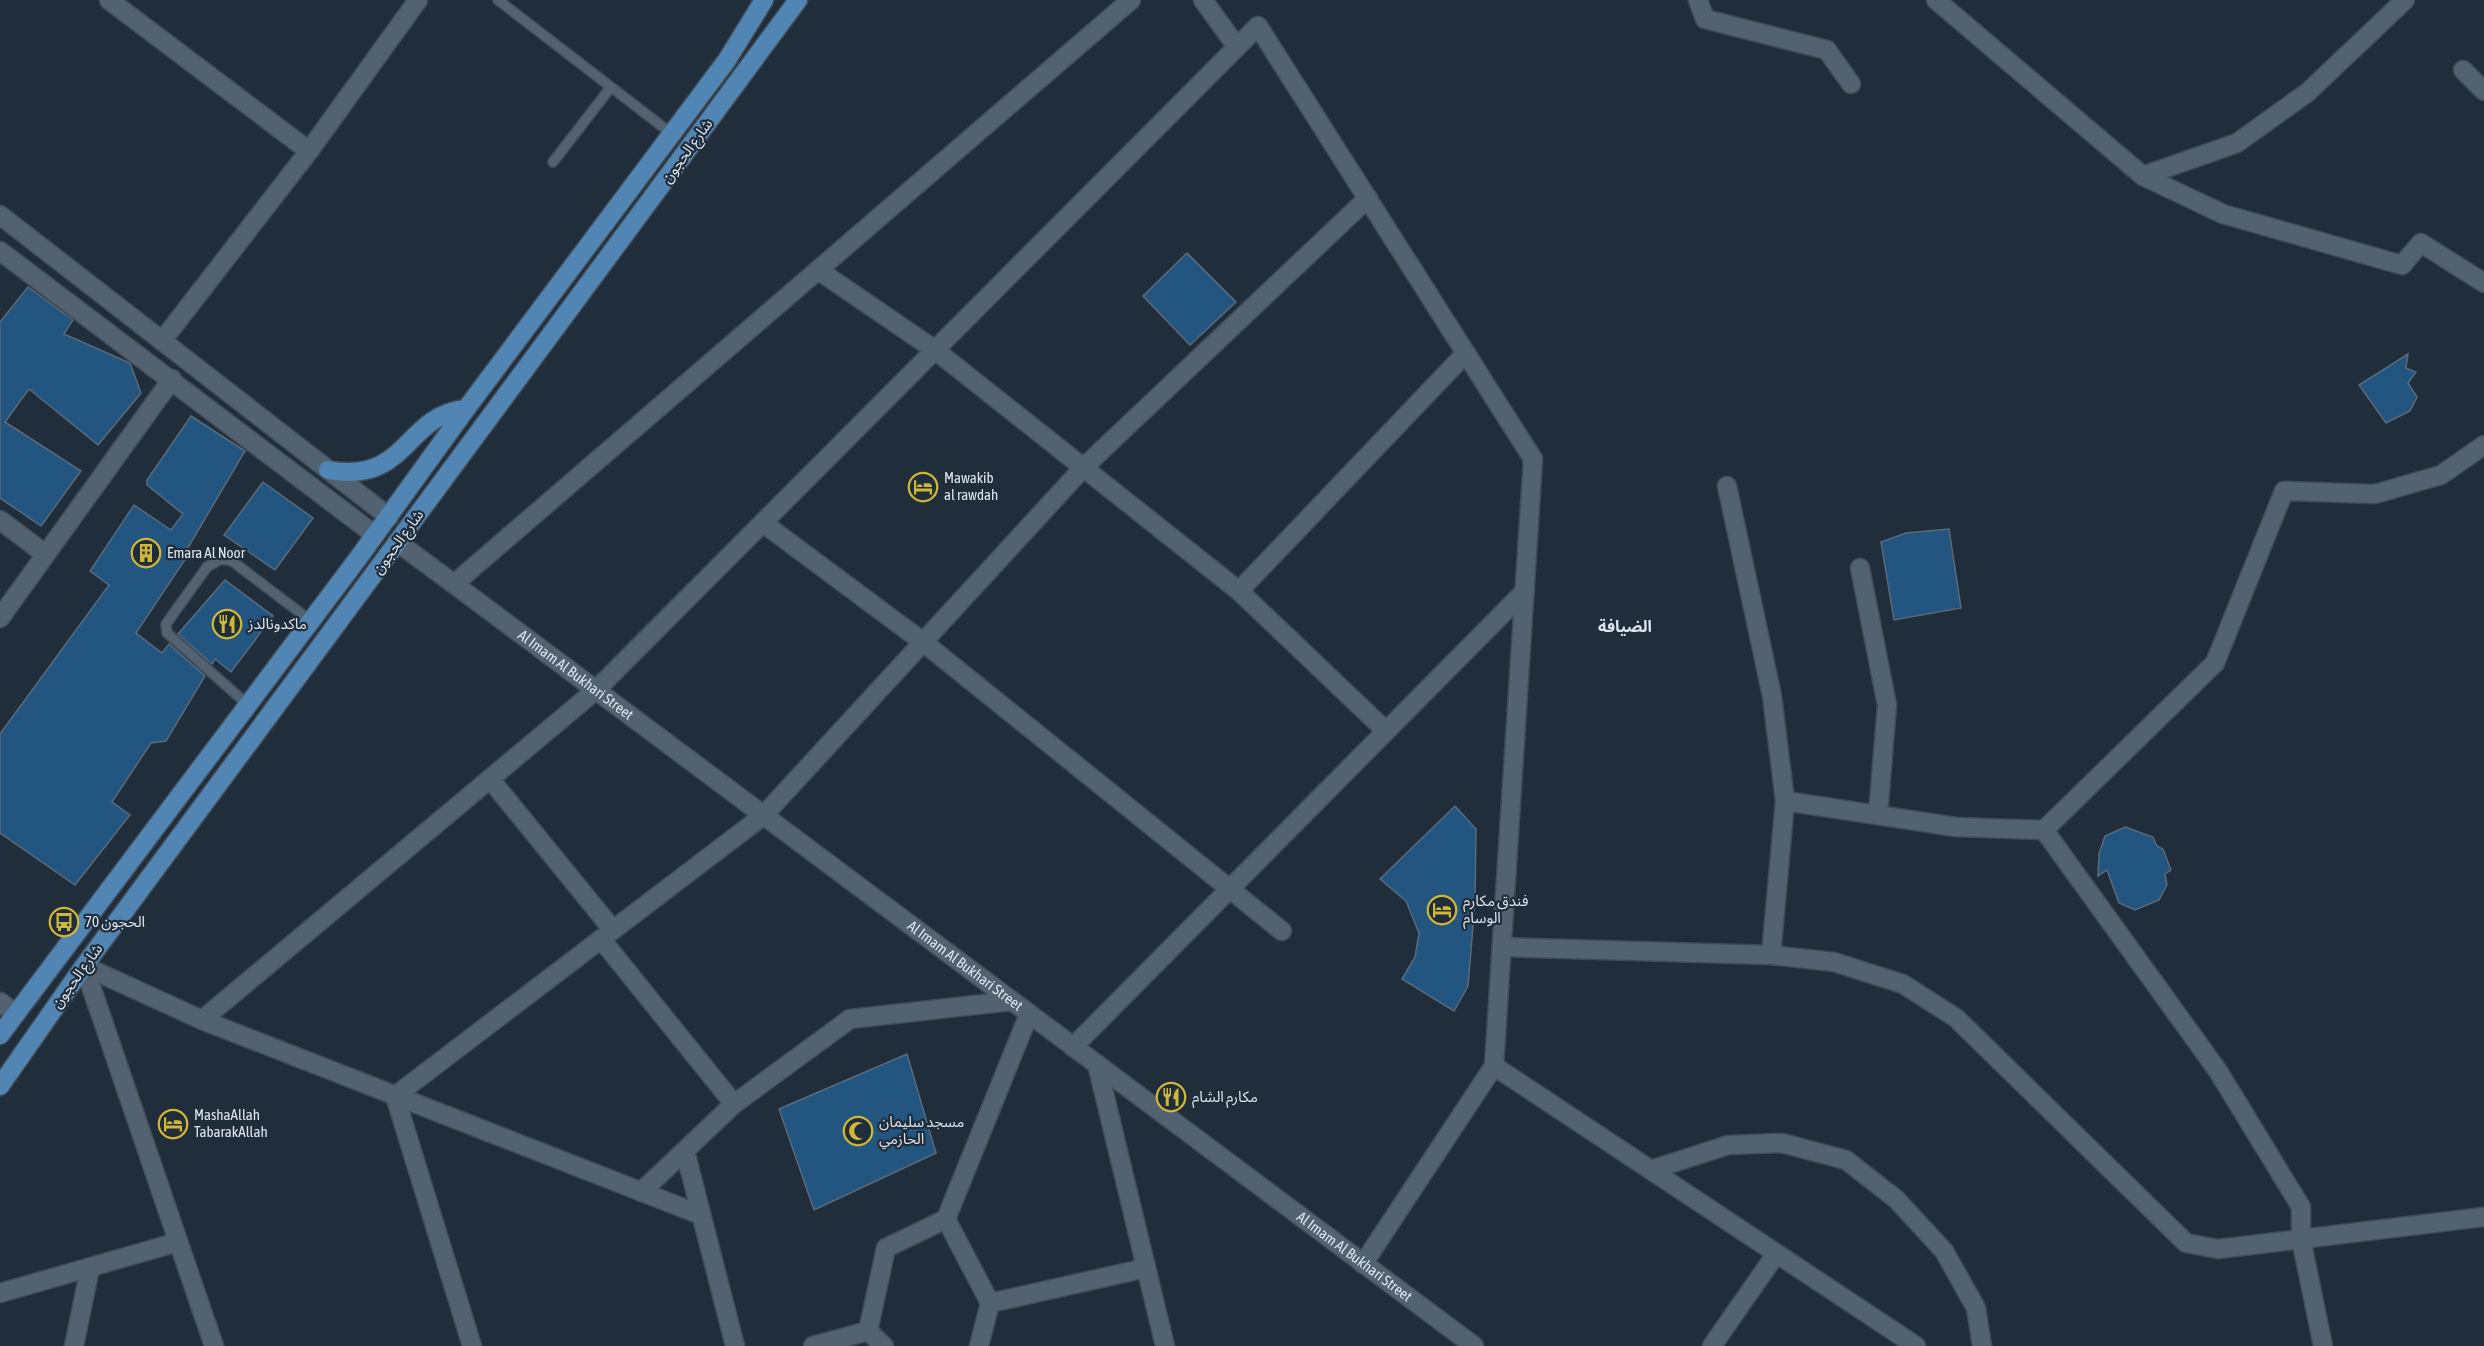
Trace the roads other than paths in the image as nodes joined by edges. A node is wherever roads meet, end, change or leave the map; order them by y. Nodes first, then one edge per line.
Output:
1 (109, 0) edge
2 (418, 0) edge
3 (498, 0) edge
4 (764, 0) edge
5 (798, 0) edge
6 (1131, 0) edge
7 (1203, 0) edge
8 (1698, 0) edge
9 (1936, 0) edge
10 (2405, 0) edge
11 (1237, 47) junction
12 (2463, 70) dead end
13 (1851, 84) dead end
14 (611, 87) junction
15 (2484, 91) edge
16 (672, 134) junction
17 (309, 151) junction
18 (553, 162) dead end
19 (2143, 176) junction
20 (1368, 198) junction
21 (0, 215) edge
22 (0, 250) edge
23 (818, 270) junction
24 (2484, 283) edge
25 (162, 341) junction
26 (935, 350) junction
27 (1466, 353) junction
28 (172, 379) junction
29 (466, 409) junction
30 (2484, 445) edge
31 (1083, 468) junction
32 (328, 470) junction
33 (1727, 486) dead end
34 (389, 518) junction
35 (0, 520) edge
36 (763, 523) junction
37 (375, 535) junction
38 (398, 542) junction
39 (45, 554) junction
40 (1860, 568) dead end
41 (454, 584) junction
42 (1239, 591) junction
43 (1524, 591) junction
44 (0, 618) edge
45 (311, 621) junction
46 (922, 642) junction
47 (596, 690) junction
48 (248, 705) junction
49 (1386, 731) junction
50 (490, 779) junction
51 (1785, 801) junction
52 (764, 815) junction
53 (1878, 815) junction
54 (2044, 830) junction
55 (1231, 889) junction
56 (1282, 931) dead end
57 (607, 935) junction
58 (1502, 947) junction
59 (1771, 955) junction
60 (84, 966) junction
61 (1011, 1001) junction
62 (0, 1002) edge
63 (16, 1014) junction
64 (1029, 1014) junction
65 (202, 1020) junction
66 (0, 1035) edge
67 (1073, 1047) junction
68 (1097, 1065) junction
69 (1494, 1066) junction
70 (0, 1086) edge
71 (396, 1096) junction
72 (734, 1104) junction
73 (685, 1151) junction
74 (1650, 1170) junction
75 (641, 1192) junction
76 (701, 1215) junction
77 (2484, 1217) edge
78 (946, 1219) junction
79 (2301, 1239) junction
80 (178, 1242) junction
81 (1776, 1254) junction
82 (1363, 1264) junction
83 (90, 1268) junction
84 (1146, 1268) junction
85 (0, 1293) edge
86 (990, 1303) junction
87 (868, 1331) junction
88 (74, 1346) edge
89 (214, 1346) edge
90 (472, 1346) edge
91 (735, 1346) edge
92 (813, 1346) edge
93 (884, 1346) edge
94 (979, 1346) edge
95 (1165, 1346) edge
96 (1474, 1346) edge
97 (1712, 1346) edge
98 (1916, 1346) edge
99 (1982, 1346) edge
100 (2323, 1346) edge

1 - 17 street
2 - 17 street
3 - 14 lane
4 - 16 main road, شارع الحجون
5 - 38 main road, شارع الحجون
6 - 23 street
7 - 11 street
8 - 13 street
9 - 19 street
10 - 19 street
11 - 20 street
11 - 26 street
12 - 15 street
14 - 16 lane
14 - 18 lane
16 - 29 main road, شارع الحجون
17 - 25 street
19 - 24 street
20 - 27 street
20 - 31 street
21 - 25 street
22 - 28 street
23 - 26 street
23 - 41 street
25 - 32 street
26 - 31 street
26 - 36 street
27 - 42 street
27 - 43 street
28 - 37 street
28 - 39 street
29 - 32 main road
29 - 34 main road, شارع الحجون
30 - 54 street
31 - 42 street
31 - 46 street
32 - 34 street
33 - 51 street
34 - 37 main road, شارع الحجون
35 - 39 street
36 - 46 street
36 - 47 street
37 - 45 main road, شارع الحجون
38 - 41 street, Al Imam Al Bukhari Street
38 - 60 main road, شارع الحجون
39 - 44 street
40 - 53 street
41 - 47 street, Al Imam Al Bukhari Street
42 - 49 street
43 - 49 street
43 - 58 street
45 - 48 main road, شارع الحجون
45 - 48 lane
46 - 52 street
46 - 55 street
47 - 50 street
47 - 52 street, Al Imam Al Bukhari Street
48 - 63 main road, شارع الحجون
49 - 55 street
50 - 57 street
50 - 65 street
51 - 53 street
51 - 59 street
52 - 57 street
52 - 61 street, Al Imam Al Bukhari Street
53 - 54 street
54 - 79 street
55 - 56 street
55 - 67 street
57 - 71 street
57 - 72 street
58 - 59 street
58 - 69 street
59 - 79 street
60 - 65 street
60 - 70 main road, شارع الحجون
60 - 80 street
61 - 64 street, Al Imam Al Bukhari Street
61 - 72 street
62 - 63 street
63 - 66 main road, شارع الحجون
64 - 67 street, Al Imam Al Bukhari Street
64 - 78 street
65 - 71 street
67 - 68 street, Al Imam Al Bukhari Street
68 - 82 street, Al Imam Al Bukhari Street
68 - 84 street
69 - 74 street
69 - 82 street
71 - 75 street
71 - 90 street
72 - 73 street
73 - 75 street
73 - 76 street
74 - 81 street
74 - 99 street
75 - 76 street
76 - 91 street
77 - 79 street
78 - 86 street
78 - 87 street
79 - 100 street
80 - 83 street
80 - 89 street
81 - 97 street
81 - 98 street
82 - 96 street, Al Imam Al Bukhari Street
83 - 85 street
83 - 88 street
84 - 86 street
84 - 95 street
86 - 94 street
87 - 92 street
87 - 93 street

